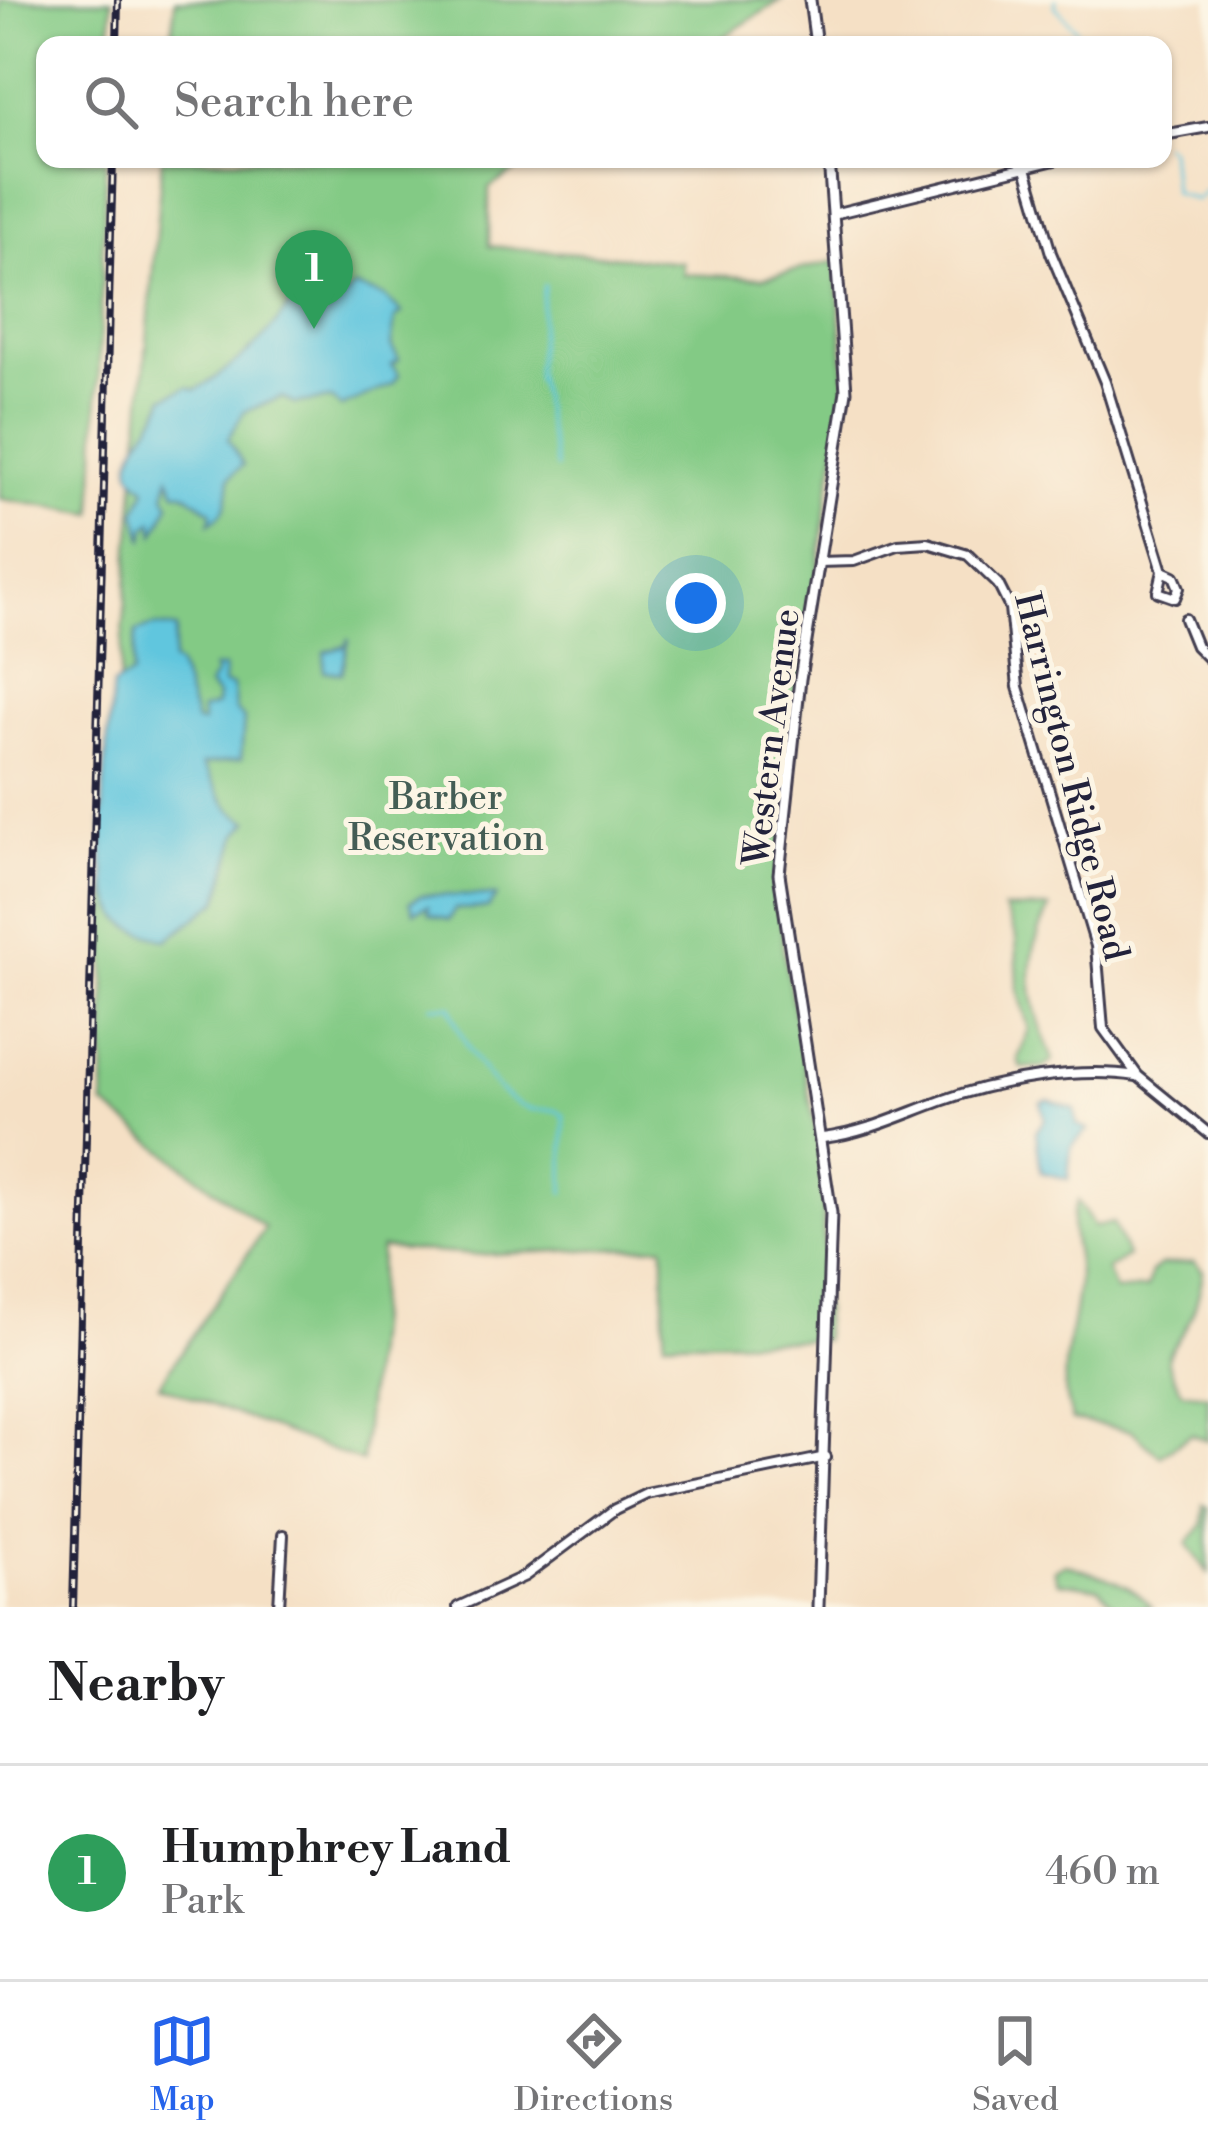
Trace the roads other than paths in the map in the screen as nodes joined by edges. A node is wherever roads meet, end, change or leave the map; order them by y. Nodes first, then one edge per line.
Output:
1 (810, 0) edge
2 (815, 36) edge
3 (1208, 128) edge
4 (1172, 134) edge
5 (830, 168) edge
6 (1026, 168) joint
7 (833, 214) junction
8 (818, 562) junction
9 (1162, 571) dead end
10 (1185, 619) dead end
11 (1208, 658) edge
12 (1138, 1076) junction
13 (1208, 1133) edge
14 (824, 1138) junction
15 (826, 1456) junction
16 (283, 1535) dead end
17 (279, 1607) edge
18 (458, 1607) edge
19 (818, 1607) edge

1 - 2 street
3 - 4 street
5 - 7 street, Western Avenue
6 - 7 street
6 - 9 street
7 - 8 street, Western Avenue
8 - 12 street, Harrington Ridge Road
8 - 14 street, Western Avenue
10 - 11 street
12 - 13 street, Harrington Ridge Road
12 - 14 street
14 - 15 street, Western Avenue
15 - 18 street
15 - 19 street, Western Avenue
16 - 17 street

